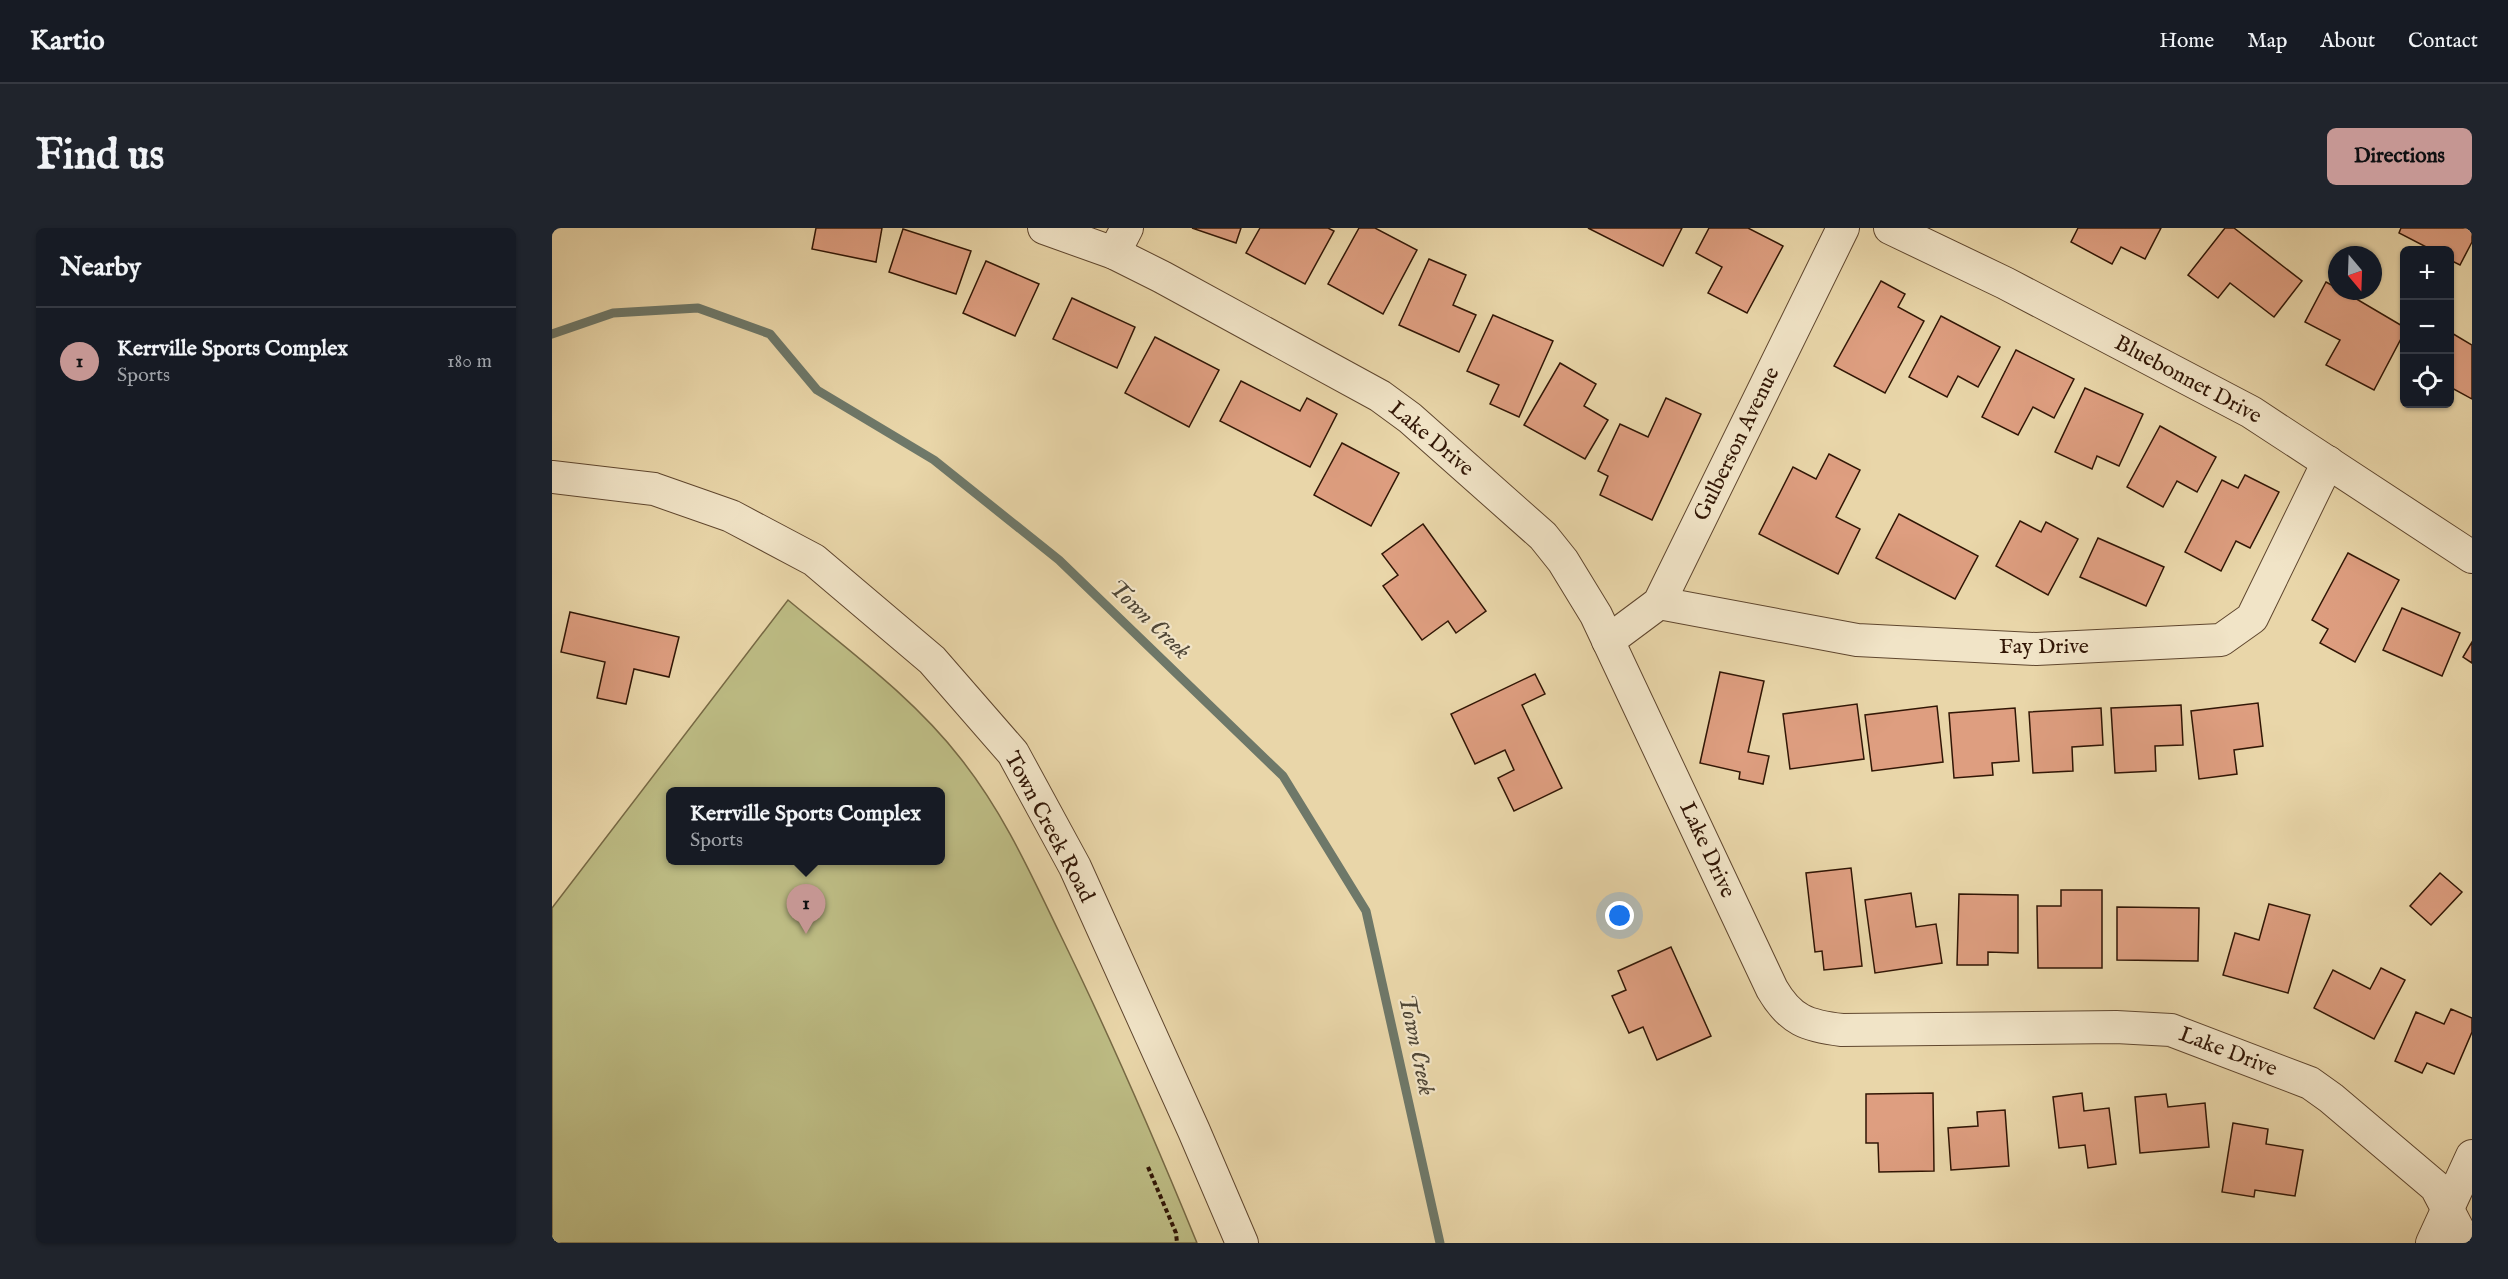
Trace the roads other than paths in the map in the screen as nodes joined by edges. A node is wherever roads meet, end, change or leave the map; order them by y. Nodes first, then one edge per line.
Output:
1 (1044, 228) edge
2 (1843, 228) edge
3 (1890, 228) edge
4 (1121, 241) edge
5 (2328, 462) junction
6 (552, 477) edge
7 (2472, 557) edge
8 (1659, 603) junction
9 (1608, 641) junction
10 (2472, 1156) edge
11 (2448, 1209) junction
12 (1242, 1243) edge
13 (2432, 1243) edge
14 (2470, 1243) edge

1 - 4 street, Lake Drive
2 - 8 street, Gulberson Avenue
3 - 5 street, Bluebonnet Drive
4 - 9 street, Lake Drive
5 - 7 street, Bluebonnet Drive
5 - 8 street, Fay Drive
6 - 12 street, Town Creek Road
8 - 9 street, Gulberson Avenue
9 - 11 street, Lake Drive
10 - 11 street
11 - 13 street
11 - 14 street, Lake Drive

